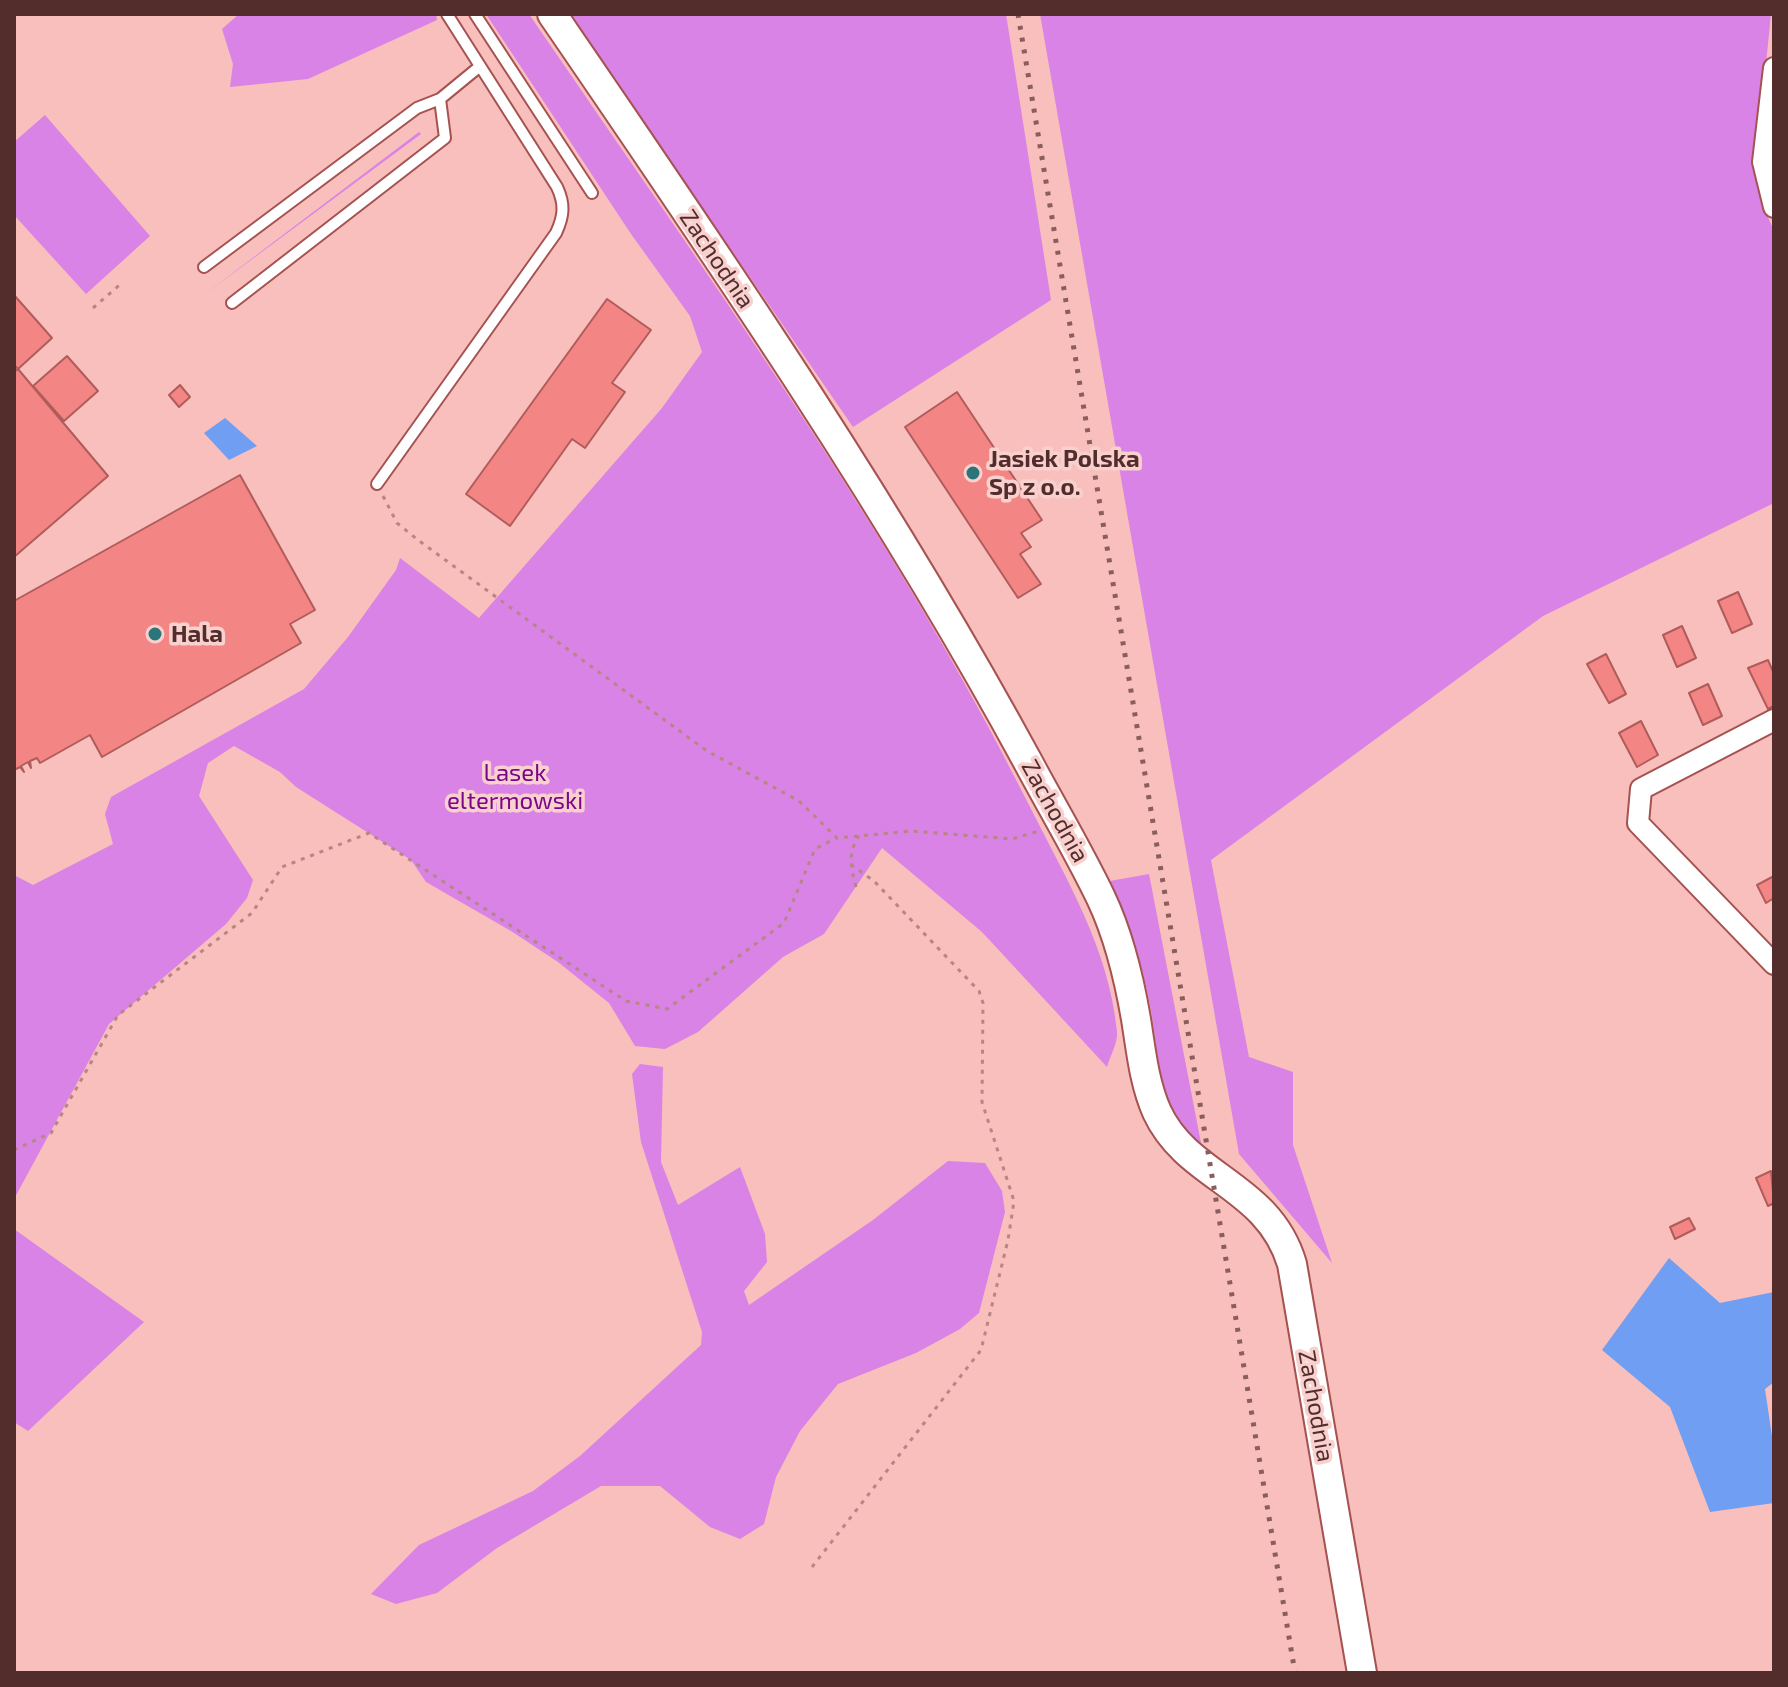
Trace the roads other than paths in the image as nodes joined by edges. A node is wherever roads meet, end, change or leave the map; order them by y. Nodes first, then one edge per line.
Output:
1 (447, 14) edge
2 (475, 14) edge
3 (552, 14) edge
4 (479, 67) junction
5 (1774, 68) edge
6 (440, 99) junction
7 (592, 193) dead end
8 (1774, 207) edge
9 (204, 267) dead end
10 (232, 303) dead end
11 (377, 484) road end
12 (1774, 720) edge
13 (1774, 964) edge
14 (1362, 1673) edge

1 - 4 lane
2 - 7 lane
3 - 14 street, Zachodnia
4 - 6 lane
4 - 11 lane
5 - 8 street
6 - 9 lane
6 - 10 lane
12 - 13 street

